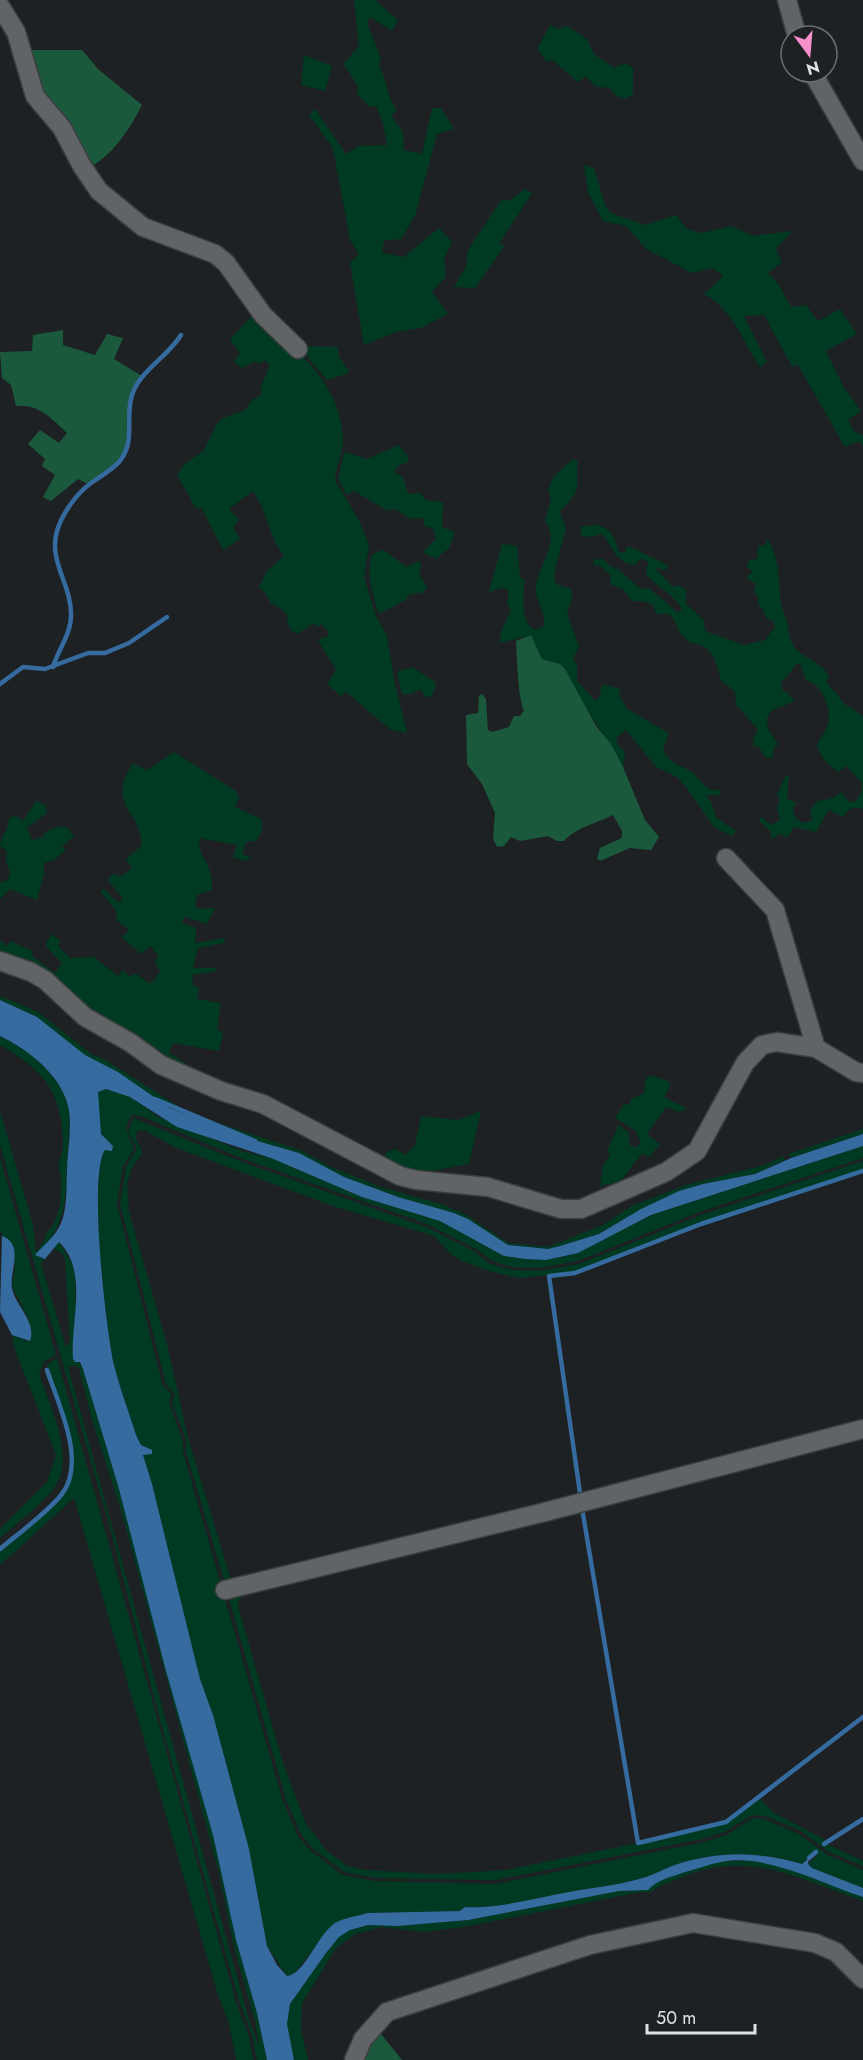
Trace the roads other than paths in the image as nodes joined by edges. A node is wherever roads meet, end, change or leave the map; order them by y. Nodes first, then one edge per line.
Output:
1 (787, 0) edge
2 (0, 6) edge
3 (794, 24) edge
4 (819, 84) edge
5 (863, 161) edge
6 (298, 349) dead end
7 (726, 858) dead end
8 (0, 961) edge
9 (816, 1048) junction
10 (863, 1073) edge
11 (863, 1429) edge
12 (225, 1590) dead end
13 (863, 1979) edge
14 (354, 2060) edge

1 - 3 street
2 - 6 street
4 - 5 street
7 - 9 street
8 - 9 street
9 - 10 street
11 - 12 street
13 - 14 street

